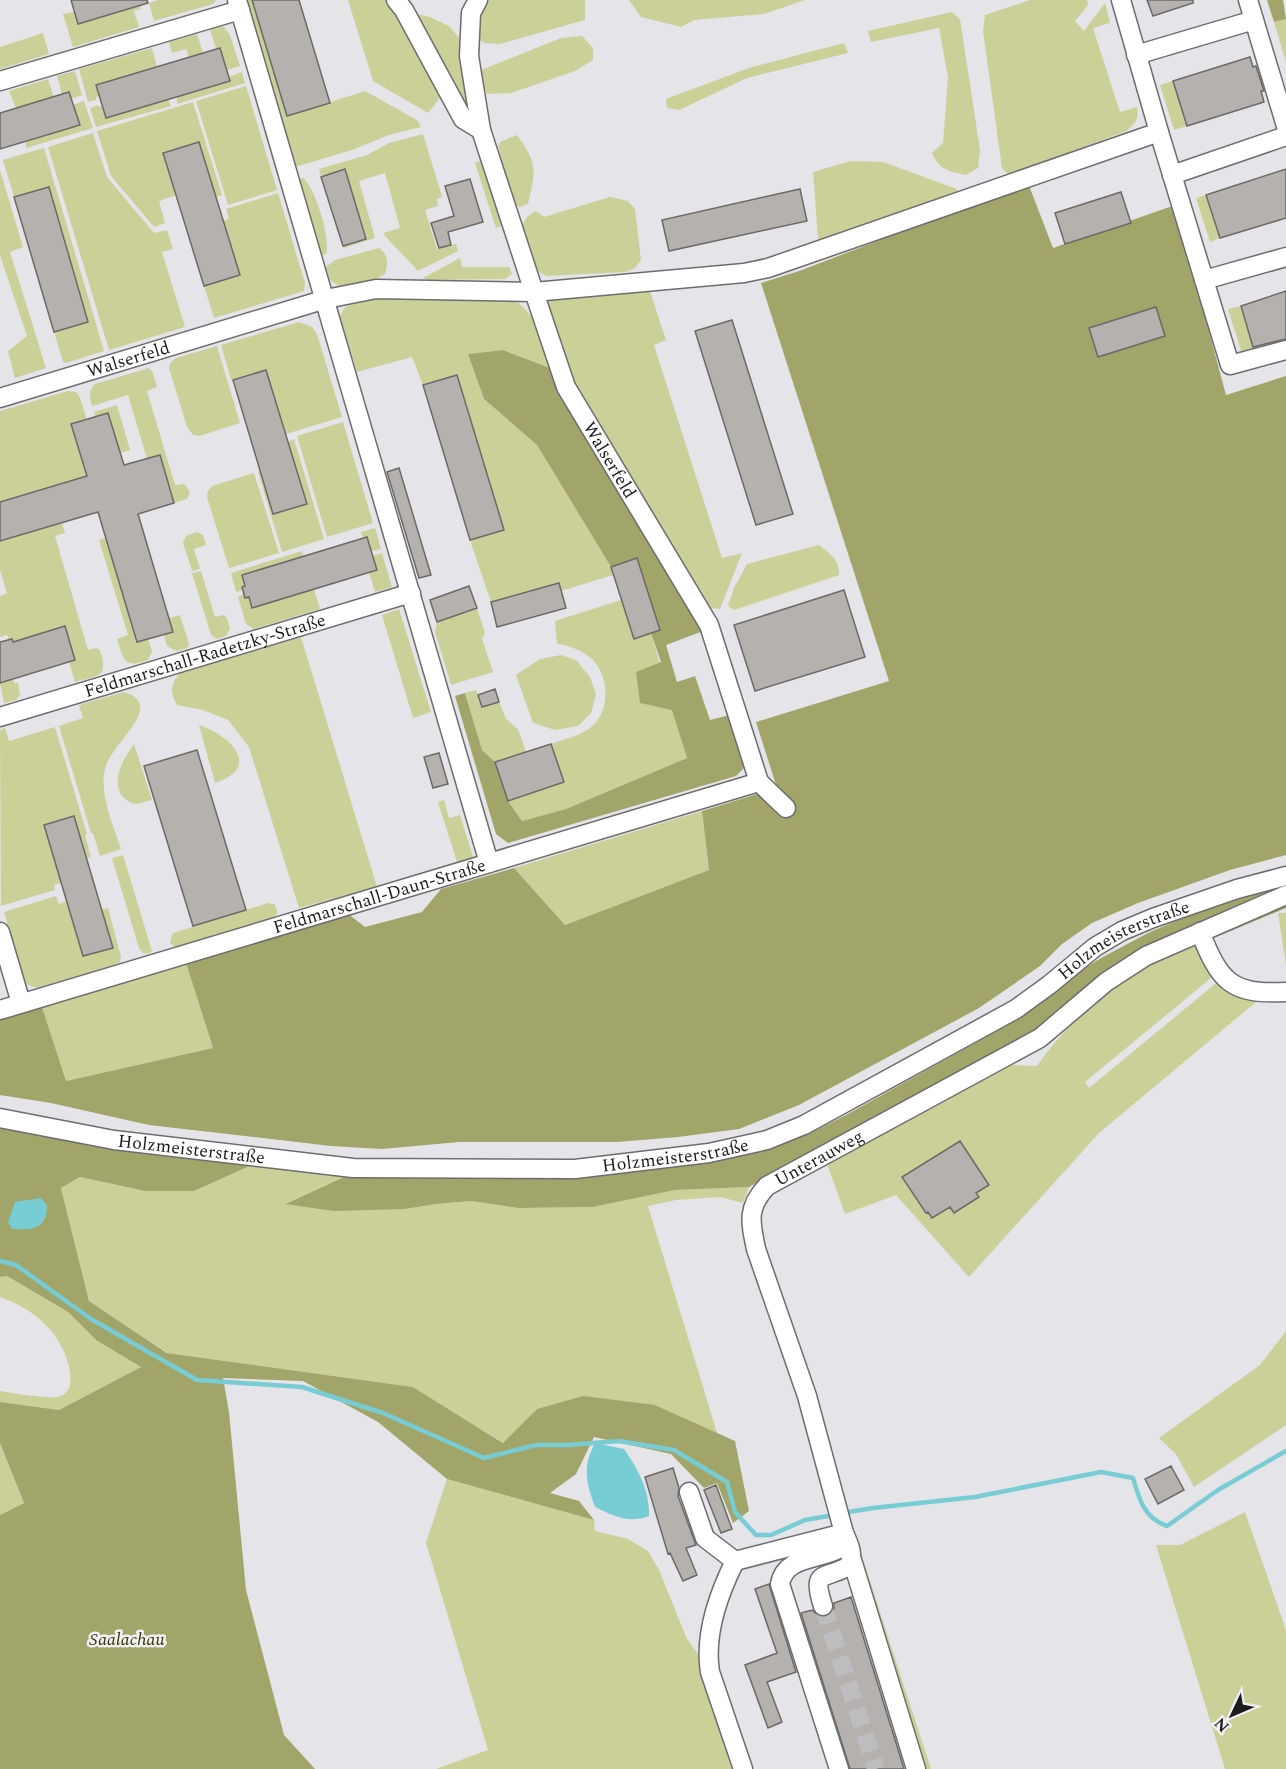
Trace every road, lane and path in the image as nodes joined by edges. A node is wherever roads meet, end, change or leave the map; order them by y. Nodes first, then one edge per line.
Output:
1 (478, 0) edge
2 (1120, 0) edge
3 (1248, 0) edge
4 (401, 3) edge
5 (239, 5) edge
6 (1254, 20) junction
7 (1136, 54) junction
8 (0, 81) edge
9 (1286, 126) edge
10 (481, 130) junction
11 (1159, 132) junction
12 (1286, 136) edge
13 (1172, 175) junction
14 (1286, 257) edge
15 (1204, 280) junction
16 (534, 292) junction
17 (326, 299) junction
18 (1286, 350) edge
19 (0, 398) edge
20 (411, 593) junction
21 (0, 717) edge
22 (759, 783) junction
23 (786, 808) dead end
24 (489, 863) junction
25 (1286, 876) edge
26 (1286, 896) edge
27 (0, 932) edge
28 (1200, 932) junction
29 (1286, 992) edge
30 (21, 1003) junction
31 (0, 1010) edge
32 (0, 1118) edge
33 (689, 1492) dead end
34 (843, 1529) junction
35 (852, 1560) junction
36 (735, 1562) junction
37 (823, 1606) tunnel mouth
38 (743, 1769) edge
39 (839, 1769) edge
40 (916, 1769) edge

1 - 10 street
2 - 7 street
3 - 6 street
4 - 10 street
5 - 8 street
5 - 17 street
6 - 7 street
6 - 9 street
7 - 11 street
10 - 16 street
11 - 13 street
11 - 16 street
12 - 13 street
13 - 15 street
14 - 15 street
15 - 18 street
16 - 17 street, Walserfeld
16 - 22 street, Walserfeld
17 - 19 street, Walserfeld
17 - 20 street
20 - 21 street, Feldmarschall-Radetzky-Straße
20 - 24 street
22 - 23 street, Walserfeld
22 - 24 street, Feldmarschall-Daun-Straße
24 - 30 street, Feldmarschall-Daun-Straße
25 - 32 street, Holzmeisterstraße
26 - 28 street, Unterauweg
27 - 30 street
28 - 29 street
28 - 34 street, Unterauweg
30 - 31 street, Feldmarschall-Daun-Straße
33 - 36 street
34 - 35 street, Unterauweg
34 - 36 street
34 - 39 street
35 - 37 street
35 - 40 street, Unterauweg
36 - 38 street

